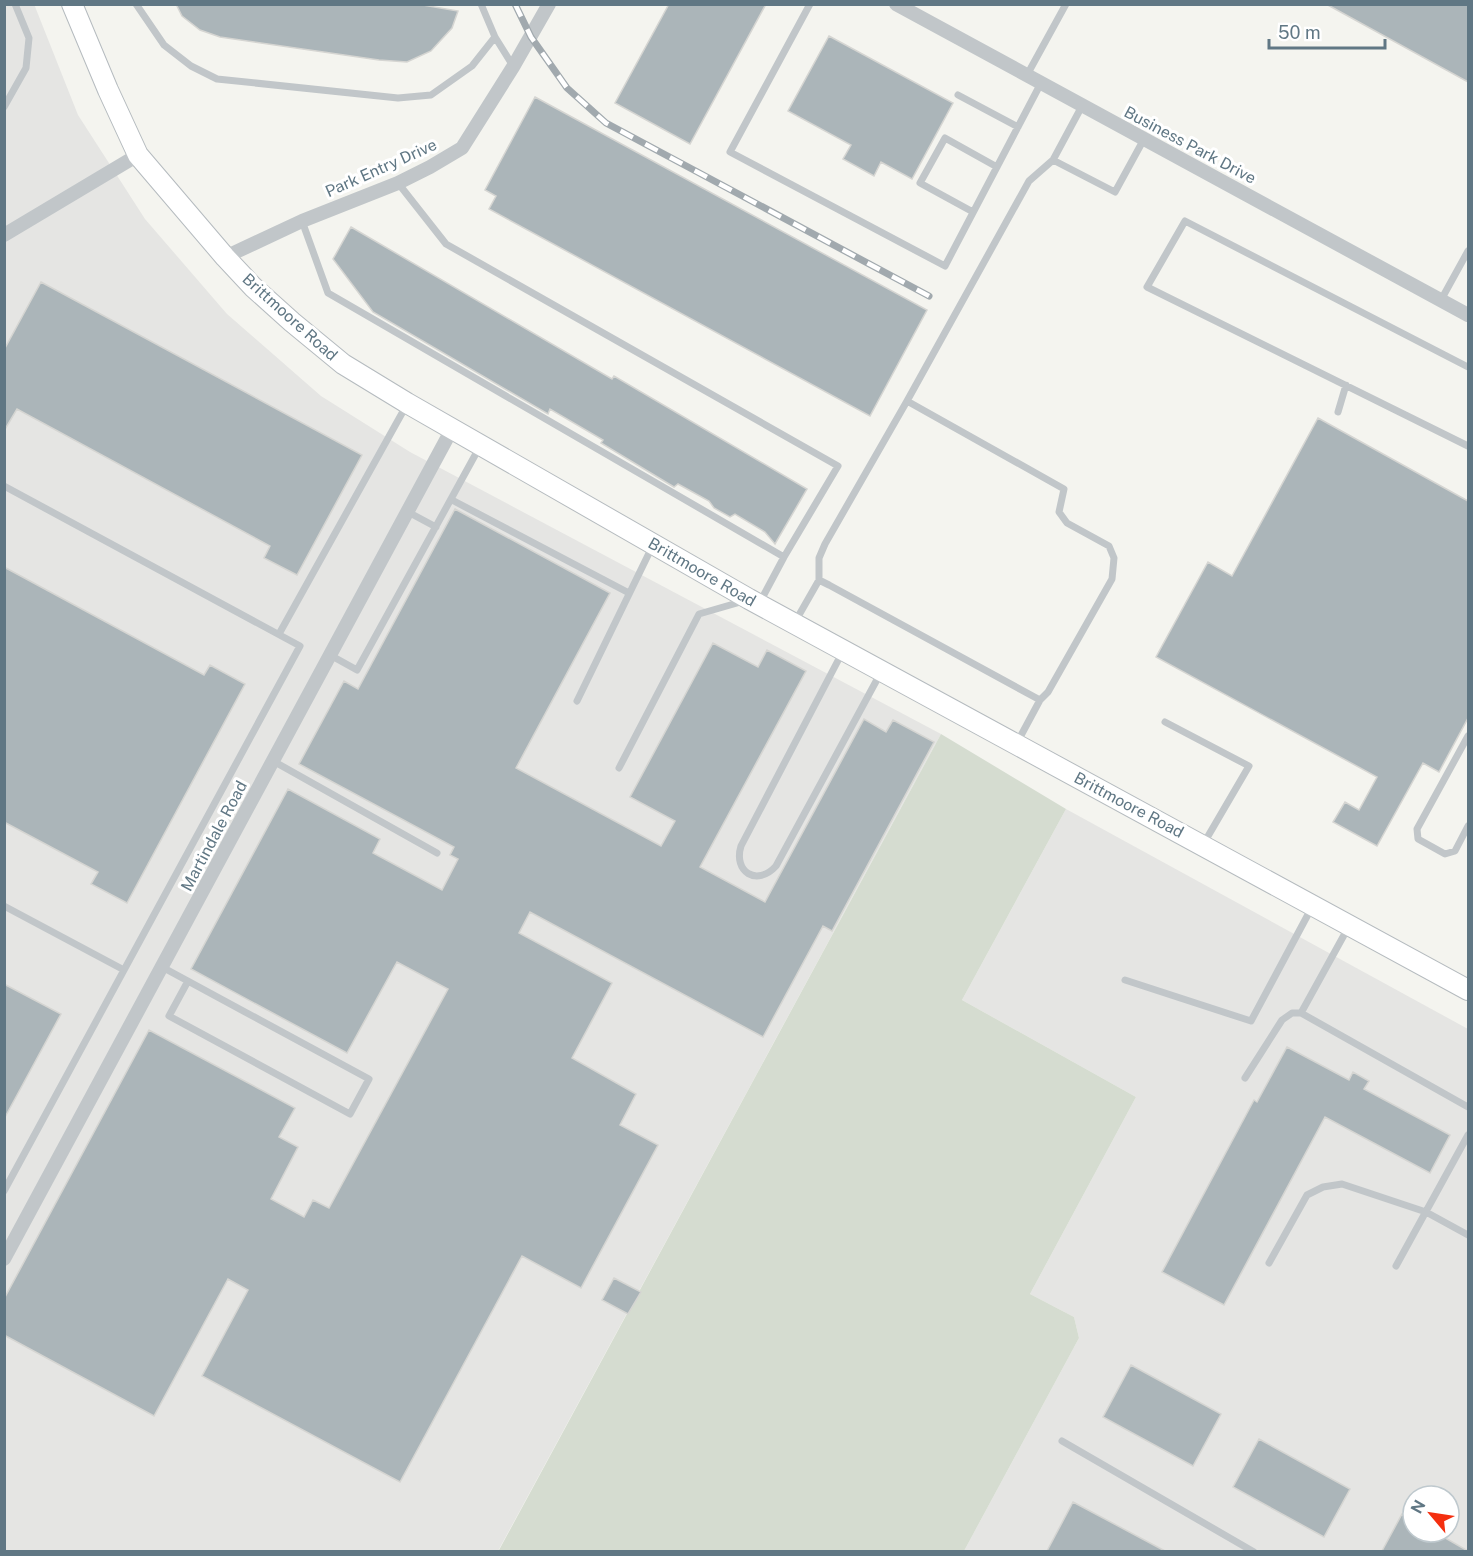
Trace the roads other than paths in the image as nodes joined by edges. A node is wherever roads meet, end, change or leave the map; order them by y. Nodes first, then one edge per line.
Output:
1 (15, 4) edge
2 (72, 4) edge
3 (136, 4) edge
4 (482, 4) edge
5 (549, 4) edge
6 (810, 4) edge
7 (896, 4) edge
8 (1066, 4) edge
9 (495, 37) junction
10 (513, 67) junction
11 (1027, 75) junction
12 (1041, 83) junction
13 (958, 95) dead end
14 (1082, 106) junction
15 (4, 108) edge
16 (1018, 127) junction
17 (1143, 139) junction
18 (138, 155) junction
19 (1053, 160) junction
20 (997, 167) junction
21 (398, 183) junction
22 (973, 212) junction
23 (302, 221) junction
24 (4, 235) edge
25 (1468, 251) edge
26 (225, 257) junction
27 (1441, 300) junction
28 (1468, 315) edge
29 (1468, 367) edge
30 (1346, 385) junction
31 (907, 401) junction
32 (407, 404) junction
33 (1338, 412) dead end
34 (452, 429) junction
35 (480, 446) junction
36 (1468, 446) edge
37 (4, 486) edge
38 (452, 500) junction
39 (408, 512) junction
40 (436, 527) junction
41 (654, 545) junction
42 (784, 557) junction
43 (819, 580) junction
44 (629, 593) junction
45 (754, 602) junction
46 (794, 624) junction
47 (279, 634) junction
48 (843, 651) junction
49 (330, 655) junction
50 (881, 672) junction
51 (1040, 700) junction
52 (577, 701) dead end
53 (1165, 722) dead end
54 (1468, 736) edge
55 (1016, 744) junction
56 (273, 761) junction
57 (619, 768) dead end
58 (1468, 826) edge
59 (1203, 845) junction
60 (437, 853) dead end
61 (1314, 905) junction
62 (4, 906) edge
63 (1350, 925) junction
64 (162, 967) junction
65 (124, 970) junction
66 (1125, 980) dead end
67 (188, 981) junction
68 (1468, 990) edge
69 (1301, 1013) junction
70 (1245, 1078) dead end
71 (1468, 1107) edge
72 (1468, 1135) edge
73 (4, 1191) edge
74 (1426, 1212) junction
75 (1468, 1235) edge
76 (4, 1259) edge
77 (1269, 1263) dead end
78 (1396, 1266) dead end
79 (1062, 1441) dead end
80 (1254, 1551) edge

1 - 15 lane
2 - 18 main road, Brittmoore Road
3 - 9 lane
4 - 9 lane
5 - 10 street, Park Entry Drive
6 - 22 lane
7 - 11 street, Business Park Drive
8 - 11 lane
9 - 10 lane
10 - 21 street, Park Entry Drive
11 - 12 street, Business Park Drive
12 - 14 street, Business Park Drive
12 - 16 lane
13 - 16 lane
14 - 17 street, Business Park Drive
14 - 19 lane
16 - 20 lane
17 - 19 lane
17 - 27 street, Business Park Drive
18 - 24 street
18 - 26 main road, Brittmoore Road
19 - 31 lane
20 - 22 lane
20 - 22 lane
21 - 23 street, Park Entry Drive
21 - 42 lane
23 - 26 street, Park Entry Drive
23 - 42 lane
25 - 27 lane
26 - 32 main road, Brittmoore Road
27 - 28 street, Business Park Drive
29 - 30 lane
30 - 33 lane
30 - 36 lane
31 - 43 lane
31 - 51 lane
32 - 34 main road, Brittmoore Road
32 - 47 lane
34 - 35 main road, Brittmoore Road
34 - 39 street, Martindale Road
35 - 38 lane
35 - 41 main road, Brittmoore Road
37 - 47 lane
38 - 40 lane
38 - 44 lane
39 - 40 lane
39 - 49 street, Martindale Road
40 - 49 lane
41 - 44 lane
41 - 45 main road, Brittmoore Road
42 - 45 lane
43 - 46 lane
43 - 51 lane
44 - 52 lane
45 - 46 main road, Brittmoore Road
45 - 57 lane
46 - 48 main road, Brittmoore Road
47 - 65 lane
48 - 50 main road, Brittmoore Road
48 - 50 lane
49 - 56 street, Martindale Road
50 - 55 main road, Brittmoore Road
51 - 55 lane
53 - 59 lane
54 - 58 lane
55 - 59 main road, Brittmoore Road
56 - 60 lane
56 - 64 street, Martindale Road
59 - 61 main road, Brittmoore Road
61 - 63 main road, Brittmoore Road
61 - 66 lane
62 - 65 lane
63 - 68 main road, Brittmoore Road
63 - 69 lane
64 - 67 lane
64 - 76 street, Martindale Road
65 - 73 lane
67 - 67 lane
69 - 70 lane
69 - 71 lane
72 - 74 lane
74 - 75 lane
74 - 77 lane
74 - 78 lane
79 - 80 lane

